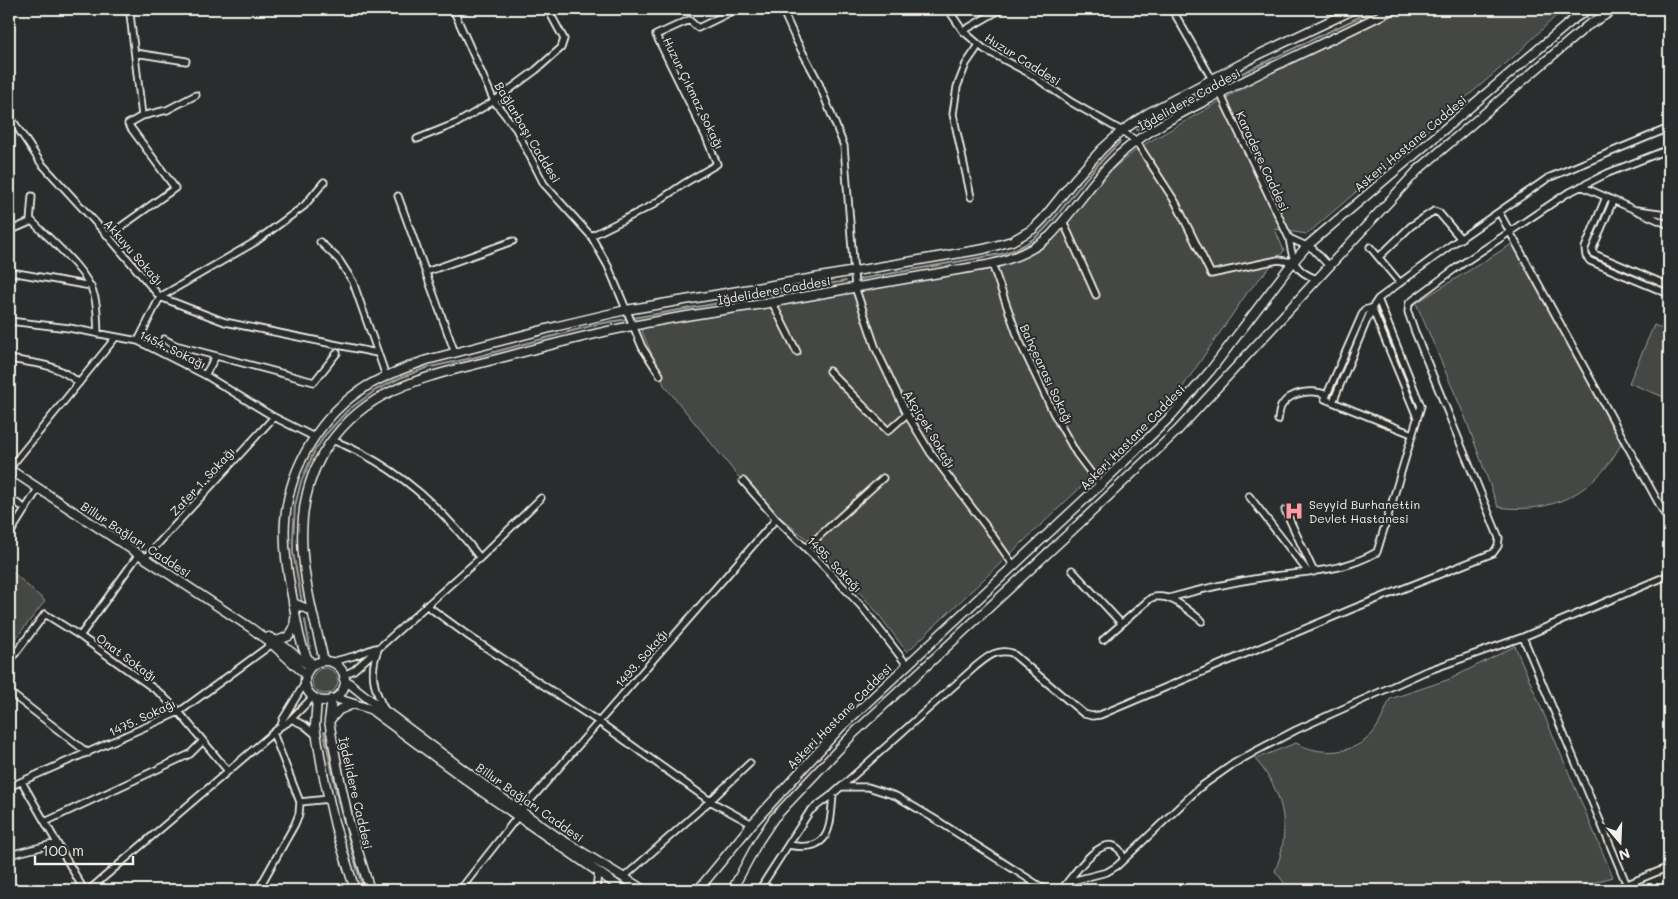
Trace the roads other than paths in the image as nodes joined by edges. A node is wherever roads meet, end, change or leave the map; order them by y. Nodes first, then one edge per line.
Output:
1 (453, 9) edge
2 (550, 9) edge
3 (736, 9) edge
4 (782, 9) edge
5 (948, 9) edge
6 (1172, 9) edge
7 (1355, 9) edge
8 (1393, 9) edge
9 (1589, 9) edge
10 (1615, 9) edge
11 (997, 10) edge
12 (130, 14) dead end
13 (963, 30) junction
14 (979, 44) junction
15 (134, 53) junction
16 (186, 61) dead end
17 (1212, 78) junction
18 (1220, 93) junction
19 (196, 95) dead end
20 (494, 101) junction
21 (9, 115) edge
22 (142, 116) junction
23 (1669, 128) edge
24 (1122, 131) junction
25 (417, 139) dead end
26 (1136, 141) junction
27 (1669, 149) edge
28 (324, 182) dead end
29 (1581, 186) junction
30 (32, 196) dead end
31 (398, 196) dead end
32 (971, 197) dead end
33 (1606, 197) junction
34 (1613, 201) junction
35 (1630, 209) junction
36 (1500, 212) junction
37 (1669, 217) edge
38 (1062, 221) junction
39 (30, 222) junction
40 (1669, 226) edge
41 (9, 231) edge
42 (1511, 231) junction
43 (108, 236) junction
44 (591, 236) junction
45 (1289, 238) junction
46 (1461, 239) junction
47 (512, 241) dead end
48 (320, 242) dead end
49 (1307, 246) junction
50 (1370, 247) dead end
51 (1379, 257) junction
52 (1293, 262) junction
53 (992, 264) junction
54 (1328, 266) junction
55 (9, 270) edge
56 (853, 271) junction
57 (426, 272) junction
58 (1317, 279) junction
59 (1400, 283) junction
60 (91, 286) junction
61 (1669, 286) edge
62 (855, 287) junction
63 (1669, 294) edge
64 (1096, 295) dead end
65 (160, 297) junction
66 (1378, 299) junction
67 (772, 302) junction
68 (1372, 308) junction
69 (626, 310) junction
70 (9, 321) edge
71 (633, 326) junction
72 (98, 334) junction
73 (116, 337) junction
74 (164, 339) dead end
75 (138, 341) junction
76 (797, 352) dead end
77 (337, 353) dead end
78 (377, 353) junction
79 (455, 353) junction
80 (216, 356) junction
81 (9, 359) edge
82 (829, 371) dead end
83 (205, 375) junction
84 (660, 375) dead end
85 (386, 376) junction
86 (79, 382) junction
87 (1326, 395) junction
88 (1333, 402) junction
89 (907, 414) junction
90 (274, 417) junction
91 (1417, 417) junction
92 (1278, 420) dead end
93 (1412, 434) junction
94 (314, 437) junction
95 (332, 440) junction
96 (9, 469) edge
97 (884, 478) dead end
98 (743, 481) dead end
99 (1100, 485) junction
100 (38, 489) junction
101 (1249, 496) dead end
102 (9, 498) edge
103 (541, 498) dead end
104 (26, 509) junction
105 (1285, 510) dead end
106 (776, 519) junction
107 (1669, 522) edge
108 (9, 535) edge
109 (806, 548) junction
110 (142, 556) junction
111 (480, 558) junction
112 (1014, 566) junction
113 (1072, 570) dead end
114 (1311, 572) junction
115 (1669, 575) edge
116 (1169, 598) junction
117 (293, 603) junction
118 (426, 605) junction
119 (312, 611) junction
120 (296, 615) junction
121 (1202, 621) dead end
122 (1121, 623) junction
123 (80, 636) junction
124 (1523, 637) junction
125 (1103, 640) dead end
126 (274, 642) junction
127 (379, 646) junction
128 (9, 662) edge
129 (328, 662) junction
130 (907, 665) junction
131 (312, 666) junction
132 (344, 677) junction
133 (305, 679) junction
134 (9, 692) edge
135 (315, 698) junction
136 (333, 698) junction
137 (356, 703) junction
138 (386, 711) junction
139 (179, 712) junction
140 (291, 719) junction
141 (329, 721) junction
142 (599, 722) junction
143 (281, 726) junction
144 (405, 729) junction
145 (273, 733) junction
146 (316, 736) junction
147 (203, 741) junction
148 (88, 753) junction
149 (750, 762) dead end
150 (228, 771) junction
151 (22, 782) junction
152 (9, 787) edge
153 (841, 787) junction
154 (833, 794) junction
155 (329, 799) junction
156 (710, 801) junction
157 (300, 802) junction
158 (519, 813) junction
159 (45, 822) junction
160 (752, 824) junction
161 (57, 842) junction
162 (788, 845) junction
163 (9, 855) edge
164 (1123, 860) junction
165 (1669, 867) edge
166 (598, 872) junction
167 (623, 878) junction
168 (1068, 882) junction
169 (1627, 888) edge
170 (84, 890) edge
171 (89, 890) edge
172 (258, 890) edge
173 (355, 890) edge
174 (370, 890) edge
175 (460, 890) edge
176 (596, 890) edge
177 (624, 890) edge
178 (644, 890) edge
179 (698, 890) edge
180 (732, 890) edge
181 (759, 890) edge
182 (1046, 890) edge
183 (1061, 890) edge
184 (1613, 890) edge

1 - 20 street, Bağlarbaşı Caddesi
2 - 20 street
3 - 44 street, Huzur Çıkmaz Sokağı
4 - 56 street, Akçiçek Sokağı
5 - 13 street, Huzur Caddesi
6 - 17 street
7 - 17 street, İğdelidere Caddesi
8 - 18 street, İğdelidere Caddesi
9 - 49 street, Askeri Hastane Caddesi
10 - 54 street, Askeri Hastane Caddesi
11 - 13 street
12 - 15 street
13 - 14 street, Huzur Caddesi
14 - 24 street, Huzur Caddesi
14 - 32 street
15 - 16 street
15 - 22 street
17 - 18 street, Karadere Caddesi
17 - 24 street, İğdelidere Caddesi
18 - 26 street, İğdelidere Caddesi
18 - 45 street, Karadere Caddesi
19 - 22 street
20 - 25 street
20 - 44 street, Bağlarbaşı Caddesi
21 - 43 street, Akkuyu Sokağı
22 - 43 street
23 - 36 street
24 - 26 street, Huzur Caddesi
24 - 56 street, İğdelidere Caddesi
26 - 38 street, İğdelidere Caddesi
26 - 52 street
27 - 29 street
28 - 65 street
29 - 33 street
29 - 42 street
30 - 39 street
31 - 57 street
33 - 34 street
33 - 63 street
34 - 35 street
34 - 61 street
35 - 37 street
35 - 40 street
36 - 42 street
36 - 46 street
38 - 53 street, İğdelidere Caddesi
38 - 64 street
39 - 41 street
39 - 60 street
42 - 107 street
42 - 153 street
43 - 65 street, Akkuyu Sokağı
44 - 69 street, Bağlarbaşı Caddesi
45 - 49 street
45 - 52 street, Karadere Caddesi
46 - 51 street
46 - 59 street
47 - 57 street
48 - 78 street
49 - 52 street, Askeri Hastane Caddesi
49 - 54 street
50 - 51 street
51 - 59 street
52 - 58 street
52 - 99 street, Askeri Hastane Caddesi
53 - 62 street, İğdelidere Caddesi
53 - 99 street, Bahçearası Sokağı
54 - 58 street, Askeri Hastane Caddesi
55 - 60 street
56 - 62 street, Akçiçek Sokağı
56 - 69 street, İğdelidere Caddesi
57 - 79 street
58 - 180 street, Askeri Hastane Caddesi
59 - 66 street
60 - 72 street
62 - 67 street, İğdelidere Caddesi
62 - 89 street, Akçiçek Sokağı
65 - 75 street
65 - 78 street, Akkuyu Sokağı
66 - 68 street
66 - 91 street
67 - 71 street, İğdelidere Caddesi
67 - 76 street
68 - 87 street
68 - 88 street
68 - 91 street
69 - 71 street, Bağlarbaşı Caddesi
69 - 79 street, İğdelidere Caddesi
70 - 72 street, 1454. Sokağı
71 - 84 street, Bağlarbaşı Caddesi
71 - 95 street, İğdelidere Caddesi
72 - 73 street, 1454. Sokağı
73 - 75 street, 1454. Sokağı
73 - 86 street
74 - 80 street
75 - 83 street, 1454. Sokağı
77 - 80 street
78 - 85 street
79 - 85 street, İğdelidere Caddesi
80 - 83 street
81 - 86 street
82 - 89 street
83 - 90 street, 1454. Sokağı
85 - 94 street, İğdelidere Caddesi
86 - 96 street
87 - 88 street
87 - 92 street
88 - 93 street
89 - 112 street, Akçiçek Sokağı
90 - 94 street, 1454. Sokağı
90 - 110 street, Zafer 1. Sokağı
91 - 93 street
93 - 114 street
94 - 117 street, İğdelidere Caddesi
95 - 111 street
95 - 119 street, İğdelidere Caddesi
96 - 100 street, Billur Bağları Caddesi
97 - 109 street
98 - 106 street, 1495. Sokağı
99 - 112 street, Askeri Hastane Caddesi
100 - 104 street
100 - 110 street, Billur Bağları Caddesi
101 - 114 street
102 - 104 street
103 - 111 street
104 - 108 street
105 - 114 street
106 - 109 street, 1495. Sokağı
106 - 142 street, 1493. Sokağı
109 - 130 street, 1495. Sokağı
110 - 123 street, Zafer 1. Sokağı
110 - 126 street, Billur Bağları Caddesi
111 - 118 street
112 - 130 street, Askeri Hastane Caddesi
113 - 122 street
114 - 116 street
115 - 124 street
116 - 121 street
116 - 122 street
117 - 119 street
117 - 120 street, İğdelidere Caddesi
118 - 127 street
118 - 142 street
119 - 129 street, İğdelidere Caddesi
120 - 126 street
120 - 131 street, İğdelidere Caddesi
122 - 125 street
123 - 128 street, Onat Sokağı
123 - 139 street, Onat Sokağı
124 - 164 street
124 - 169 street
126 - 131 street
126 - 133 street
126 - 139 street, 1475. Sokağı
127 - 129 street
127 - 132 street
127 - 138 street
129 - 131 street
129 - 132 street
130 - 160 street, Askeri Hastane Caddesi
131 - 133 street
132 - 136 street
132 - 138 street
133 - 135 street
133 - 143 street
134 - 148 street
135 - 136 street
135 - 140 street
135 - 146 street, İğdelidere Caddesi
136 - 137 street
136 - 141 street, İğdelidere Caddesi
137 - 141 street
137 - 144 street
138 - 144 street
139 - 147 street, Onat Sokağı
139 - 148 street, 1475. Sokağı
140 - 143 street
140 - 146 street
141 - 174 street, İğdelidere Caddesi
142 - 156 street
142 - 158 street, 1493. Sokağı
143 - 145 street
144 - 158 street, Billur Bağları Caddesi
145 - 150 street
145 - 157 street
146 - 155 street, İğdelidere Caddesi
147 - 150 street, Onat Sokağı
147 - 159 street
148 - 151 street, 1475. Sokağı
149 - 156 street
150 - 171 street
151 - 152 street, 1475. Sokağı
151 - 159 street
153 - 154 street
153 - 182 street
154 - 162 street
154 - 162 street
155 - 157 street
155 - 173 street, İğdelidere Caddesi
156 - 160 street
156 - 167 street
157 - 172 street
158 - 166 street, Billur Bağları Caddesi
158 - 167 street, Billur Bağları Caddesi
158 - 175 street, 1493. Sokağı
159 - 161 street
160 - 179 street, Askeri Hastane Caddesi
161 - 163 street
161 - 170 street
162 - 181 street
164 - 168 street
164 - 168 street
165 - 169 street
166 - 176 street
166 - 177 street, Billur Bağları Caddesi
167 - 178 street, Billur Bağları Caddesi
168 - 183 street
169 - 184 street

